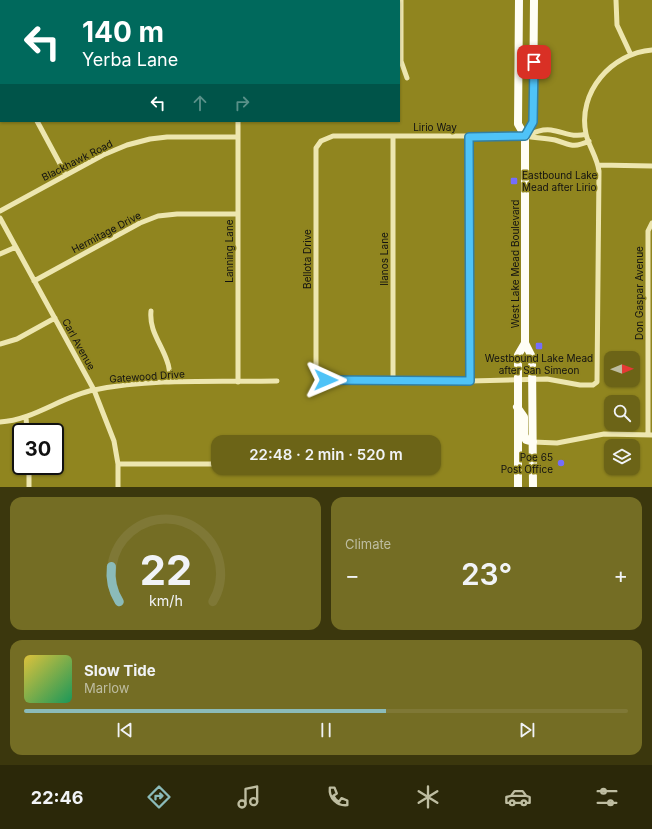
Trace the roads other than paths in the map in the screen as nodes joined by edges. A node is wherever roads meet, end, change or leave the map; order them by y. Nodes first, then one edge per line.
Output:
1 (401, 0) edge
2 (519, 0) edge
3 (534, 0) edge
4 (616, 0) edge
5 (519, 32) junction
6 (534, 32) junction
7 (652, 50) edge
8 (631, 55) junction
9 (407, 78) dead end
10 (38, 122) edge
11 (238, 122) edge
12 (586, 134) junction
13 (393, 136) junction
14 (525, 136) junction
15 (238, 137) junction
16 (469, 137) junction
17 (320, 141) joint
18 (589, 141) junction
19 (598, 165) junction
20 (652, 166) edge
21 (66, 175) junction
22 (0, 211) edge
23 (238, 214) junction
24 (0, 218) edge
25 (651, 224) edge
26 (16, 247) junction
27 (0, 254) edge
28 (34, 281) junction
29 (151, 311) dead end
30 (55, 318) junction
31 (526, 343) junction
32 (0, 344) edge
33 (518, 380) junction
34 (532, 380) junction
35 (277, 381) dead end
36 (393, 381) junction
37 (470, 381) junction
38 (170, 382) junction
39 (238, 382) junction
40 (94, 390) junction
41 (517, 407) junction
42 (26, 417) junction
43 (0, 422) edge
44 (26, 423) edge
45 (650, 435) edge
46 (533, 442) junction
47 (118, 464) junction
48 (211, 464) edge
49 (518, 471) junction
50 (29, 475) edge
51 (29, 487) edge
52 (118, 487) edge
53 (518, 487) edge
54 (524, 487) edge
55 (533, 487) edge

1 - 9 street
2 - 5 main road, West Lake Mead Boulevard
3 - 6 main road, West Lake Mead Boulevard
4 - 8 street
5 - 6 main road
5 - 14 main road, West Lake Mead Boulevard
6 - 14 main road, West Lake Mead Boulevard
7 - 8 street
8 - 12 street
10 - 21 street
11 - 15 street, Lanning Lane
12 - 14 street
12 - 18 street
13 - 16 street, Lirio Way
13 - 17 street, Lirio Way
13 - 36 street, Ilanos Lane
14 - 16 street, Lirio Way
14 - 18 street
14 - 31 main road, West Lake Mead Boulevard
15 - 21 street, Blackhawk Road
15 - 23 street, Lanning Lane
16 - 37 street
17 - 36 street, Bellota Drive
18 - 19 street
19 - 20 street
19 - 34 street
21 - 22 street, Blackhawk Road
23 - 28 street, Hermitage Drive
23 - 39 street, Lanning Lane
24 - 26 street, Carl Avenue
25 - 45 street, Don Gaspar Avenue
26 - 27 street
26 - 28 street, Carl Avenue
28 - 30 street, Carl Avenue
29 - 38 street
30 - 32 street
30 - 40 street, Carl Avenue
31 - 33 main road, West Lake Mead Boulevard
31 - 34 main road, West Lake Mead Boulevard
33 - 34 street
33 - 37 street
33 - 41 main road, West Lake Mead Boulevard
34 - 46 main road, West Lake Mead Boulevard
35 - 39 street, Gatewood Drive
36 - 37 street
38 - 39 street, Gatewood Drive
38 - 40 street, Gatewood Drive
40 - 42 street, Gatewood Drive
40 - 47 street, Carl Avenue
41 - 46 main road
41 - 49 main road, West Lake Mead Boulevard
42 - 43 street, Gatewood Drive
42 - 44 street
45 - 46 street
46 - 55 main road, West Lake Mead Boulevard
47 - 48 street
47 - 52 street, Carl Avenue
49 - 53 main road, West Lake Mead Boulevard
49 - 54 main road
50 - 51 street

